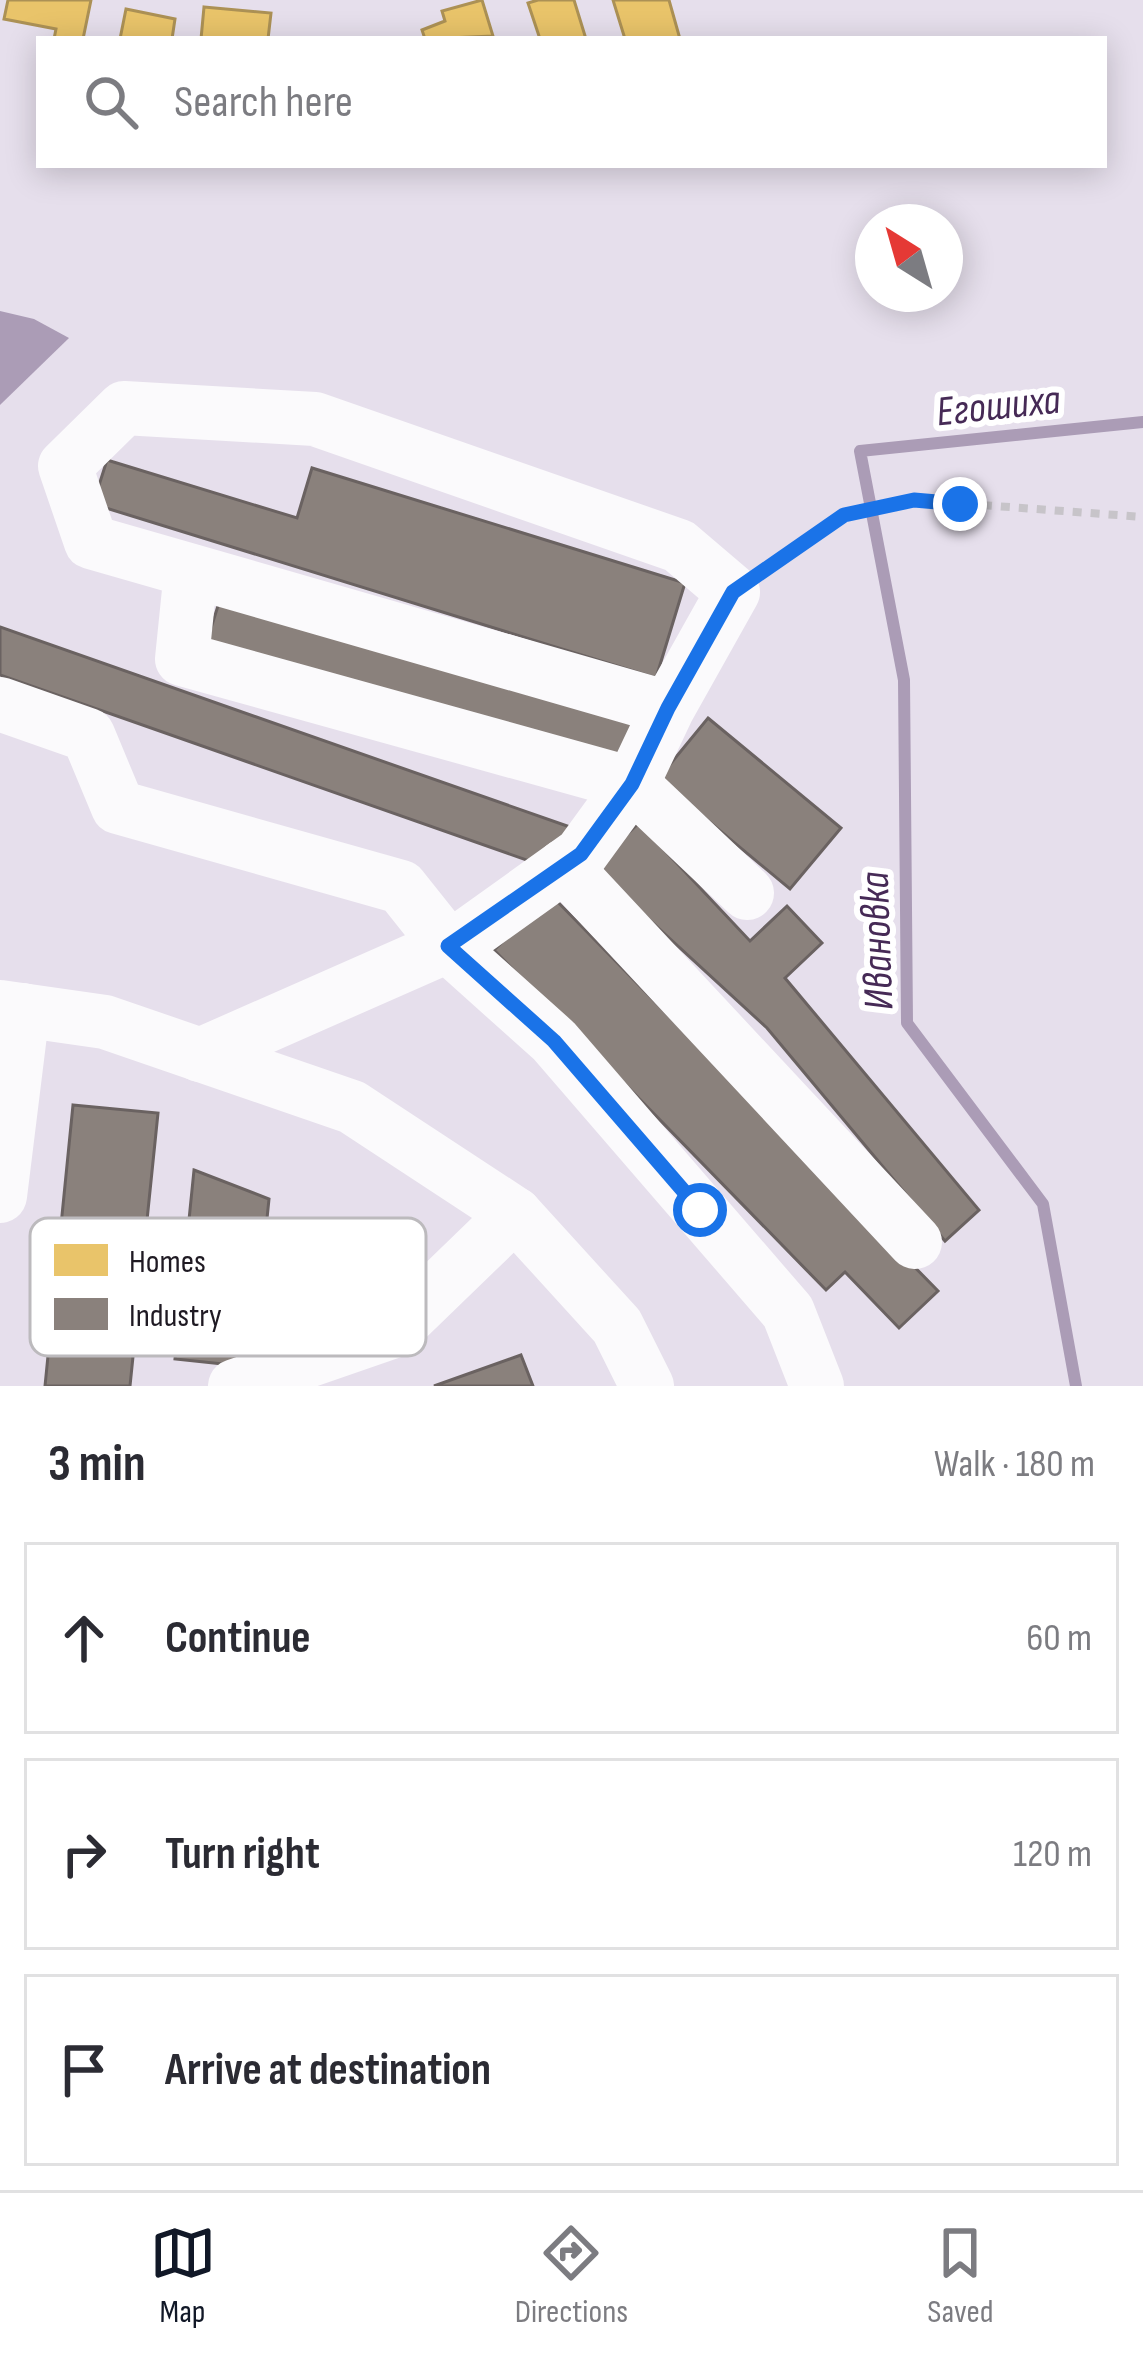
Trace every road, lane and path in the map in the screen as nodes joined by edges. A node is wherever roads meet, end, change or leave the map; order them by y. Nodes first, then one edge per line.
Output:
1 (1143, 517) edge
2 (191, 571) junction
3 (733, 592) junction
4 (0, 704) edge
5 (668, 708) junction
6 (632, 784) junction
7 (564, 866) junction
8 (747, 893) dead end
9 (448, 946) junction
10 (12, 1008) edge
11 (200, 1054) junction
12 (0, 1196) edge
13 (515, 1214) junction
14 (915, 1242) dead end
15 (426, 1300) edge
16 (322, 1356) edge
17 (235, 1386) edge
18 (646, 1386) edge
19 (817, 1386) edge

1 - 3 path
2 - 3 lane
2 - 5 lane
2 - 6 lane
3 - 5 lane
4 - 9 lane
5 - 6 lane
6 - 7 lane
6 - 8 lane
7 - 9 lane
7 - 14 lane
9 - 11 lane
9 - 19 lane
10 - 11 lane
10 - 12 lane
11 - 13 lane
13 - 15 lane
13 - 18 lane
16 - 17 lane

